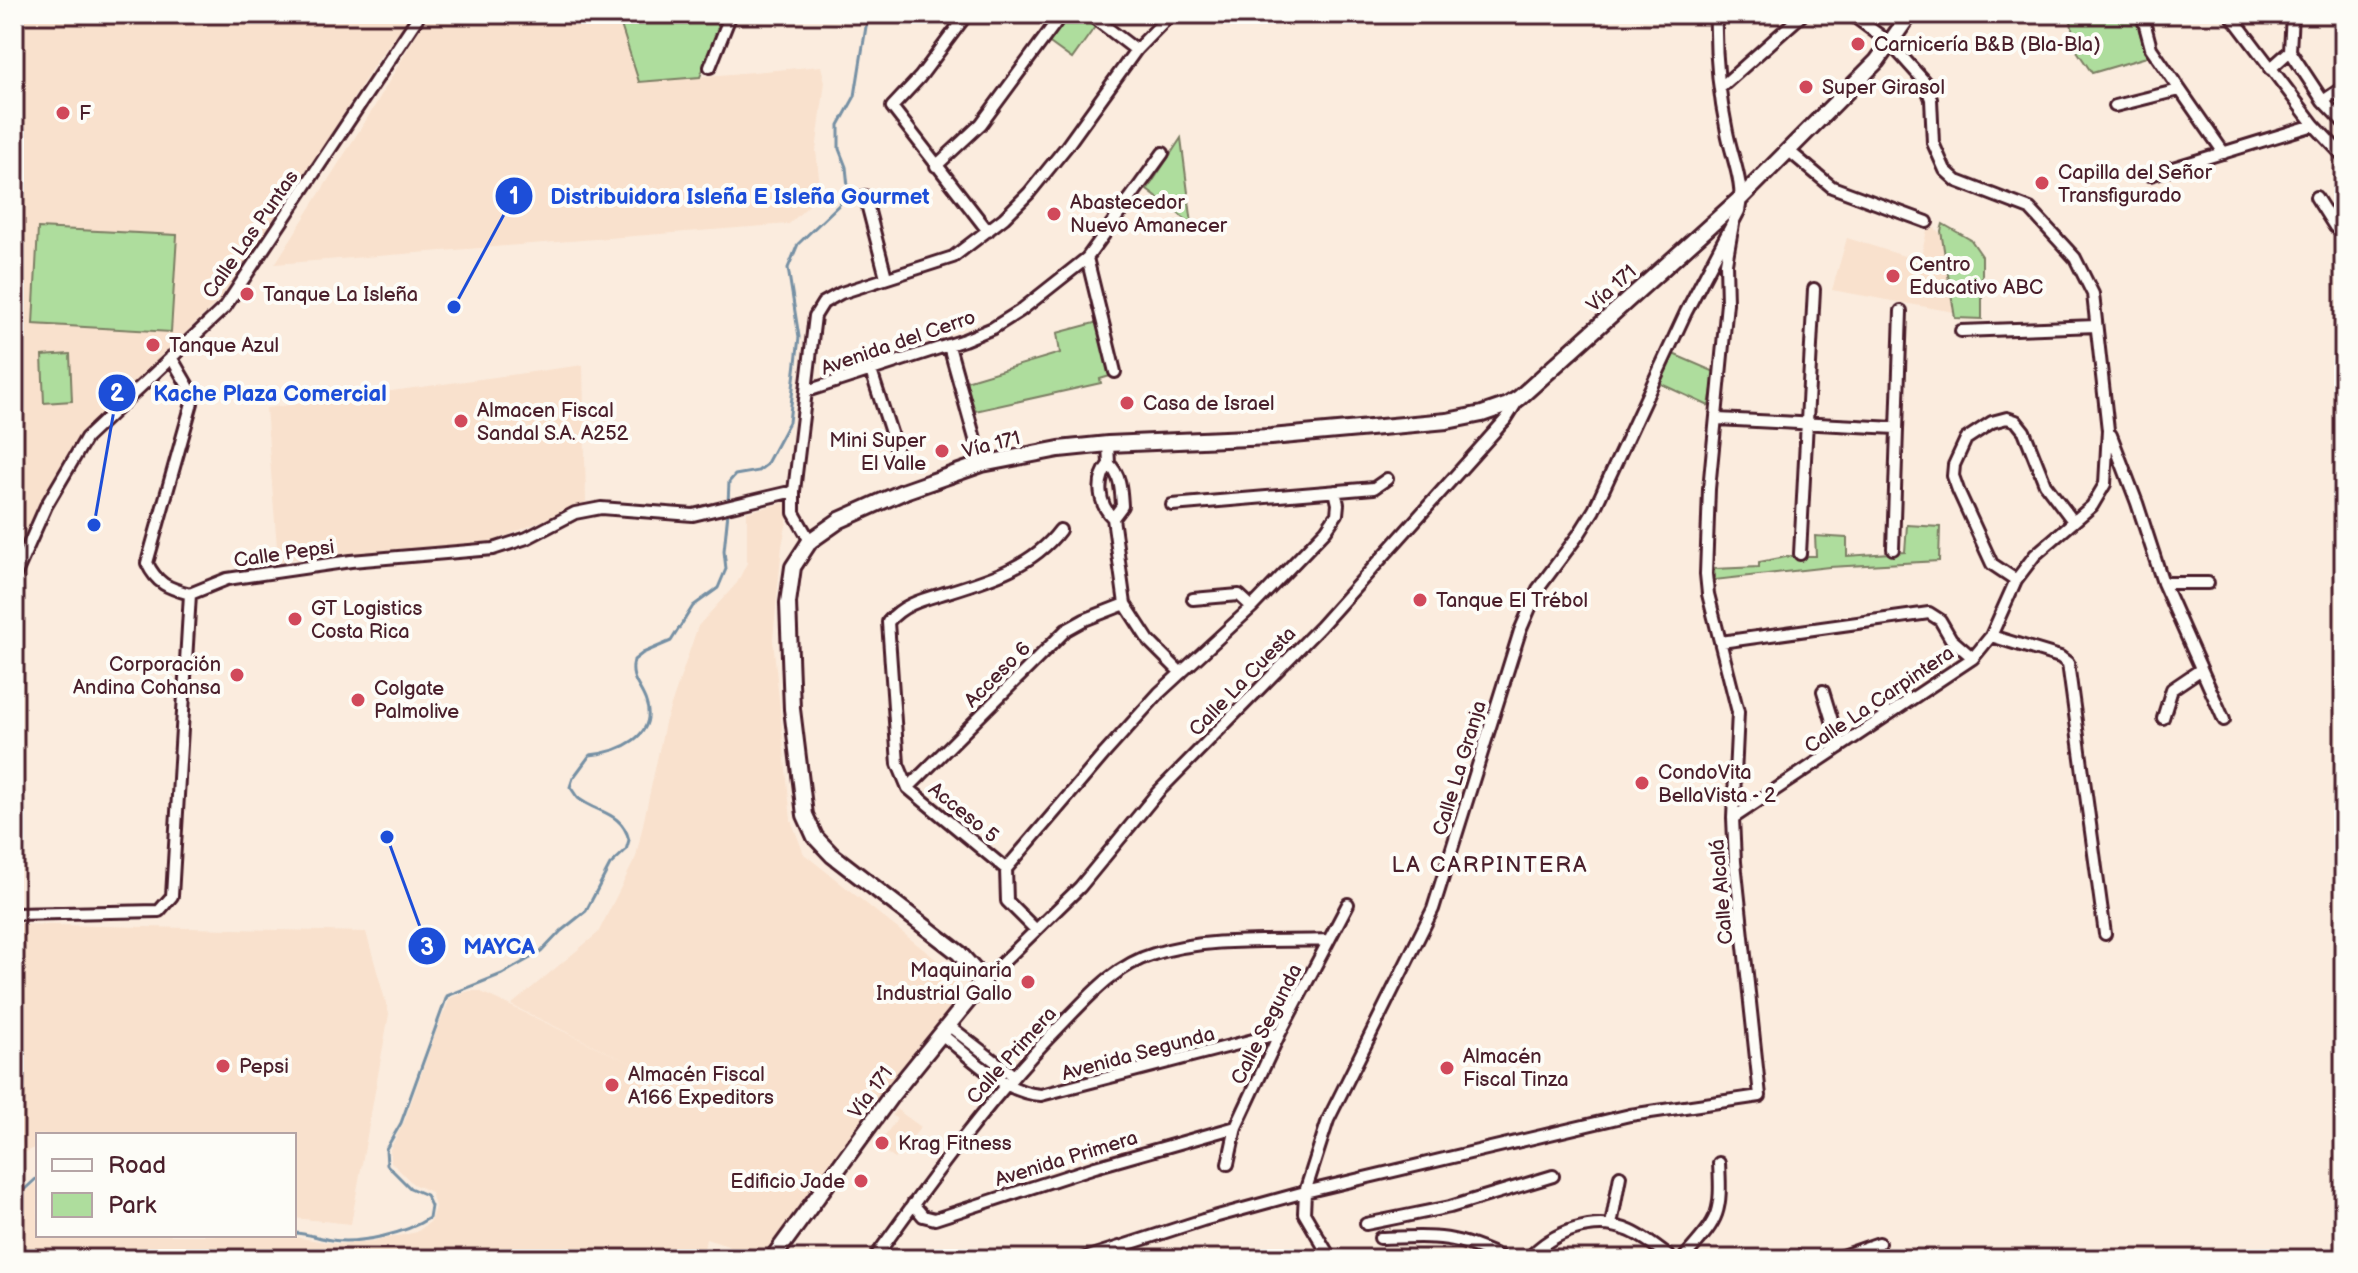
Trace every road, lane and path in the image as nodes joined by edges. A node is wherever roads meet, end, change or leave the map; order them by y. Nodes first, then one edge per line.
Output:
1 (420, 14) edge
2 (731, 14) edge
3 (967, 14) edge
4 (1062, 14) edge
5 (1089, 14) edge
6 (1171, 14) edge
7 (1716, 14) edge
8 (1803, 14) edge
9 (1851, 14) edge
10 (1910, 14) edge
11 (2142, 14) edge
12 (2230, 14) edge
13 (2292, 14) edge
14 (1890, 43) junction
15 (1136, 50) junction
16 (2290, 51) junction
17 (710, 67) dead end
18 (2270, 69) junction
19 (2344, 87) edge
20 (1720, 88) junction
21 (2179, 90) junction
22 (2323, 101) junction
23 (2115, 106) dead end
24 (2344, 123) edge
25 (2314, 125) junction
26 (1789, 151) junction
27 (1163, 153) dead end
28 (2224, 153) junction
29 (2344, 157) edge
30 (936, 166) junction
31 (2150, 175) dead end
32 (865, 196) dead end
33 (1742, 197) junction
34 (2316, 197) dead end
35 (1927, 222) dead end
36 (1733, 224) junction
37 (988, 231) junction
38 (2344, 231) edge
39 (1087, 258) junction
40 (1705, 276) junction
41 (886, 277) junction
42 (1727, 284) junction
43 (1814, 289) dead end
44 (1901, 311) dead end
45 (2096, 326) junction
46 (1961, 331) dead end
47 (949, 346) junction
48 (171, 357) junction
49 (871, 371) junction
50 (1115, 372) dead end
51 (807, 391) junction
52 (1519, 398) junction
53 (1717, 419) junction
54 (1807, 424) junction
55 (1896, 428) junction
56 (2108, 430) junction
57 (1108, 444) junction
58 (896, 448) dead end
59 (982, 464) junction
60 (1109, 464) junction
61 (1387, 479) dead end
62 (794, 491) junction
63 (1335, 491) junction
64 (1172, 505) dead end
65 (1113, 518) junction
66 (2073, 521) junction
67 (1060, 530) dead end
68 (810, 541) junction
69 (1893, 549) dead end
70 (1800, 554) dead end
71 (14, 578) edge
72 (2016, 580) junction
73 (2163, 583) junction
74 (2208, 583) dead end
75 (190, 594) junction
76 (1193, 599) dead end
77 (1125, 604) junction
78 (1252, 607) junction
79 (1991, 636) junction
80 (1721, 642) junction
81 (1973, 658) junction
82 (2200, 670) junction
83 (1181, 673) junction
84 (1823, 691) dead end
85 (2163, 718) dead end
86 (2224, 720) dead end
87 (1840, 747) junction
88 (908, 788) junction
89 (1733, 818) junction
90 (1006, 869) junction
91 (1348, 904) dead end
92 (14, 914) edge
93 (1035, 929) junction
94 (2105, 934) dead end
95 (1329, 940) junction
96 (984, 981) junction
97 (945, 1029) junction
98 (1280, 1033) junction
99 (1010, 1080) junction
100 (1236, 1127) junction
101 (1719, 1163) dead end
102 (1228, 1164) dead end
103 (1553, 1176) dead end
104 (1620, 1176) dead end
105 (1305, 1192) junction
106 (913, 1204) junction
107 (1394, 1219) junction
108 (1366, 1224) dead end
109 (1611, 1225) junction
110 (1380, 1238) dead end
111 (1399, 1238) junction
112 (1879, 1243) dead end
113 (772, 1259) edge
114 (874, 1259) edge
115 (1082, 1259) edge
116 (1331, 1259) edge
117 (1505, 1259) edge
118 (1528, 1259) edge
119 (1672, 1259) edge
120 (1683, 1259) edge
121 (1833, 1259) edge

1 - 48 street, Calle Las Puntas
2 - 17 street
3 - 30 street
4 - 30 street
5 - 15 street
6 - 15 street
7 - 20 street
8 - 20 street
9 - 14 street
10 - 14 main road, Vía 171
11 - 21 street
12 - 18 street
13 - 16 street
14 - 26 main road, Vía 171
14 - 45 street, Calle La Carpintera
15 - 37 street
16 - 18 street
16 - 22 street
18 - 25 street
19 - 22 street
20 - 33 street
21 - 23 street
21 - 28 street
22 - 24 street
25 - 28 street
25 - 29 street
26 - 33 main road, Vía 171
26 - 35 street
27 - 39 street, Avenida del Cerro
28 - 31 street
30 - 37 street
32 - 41 street
33 - 36 street, Calle La Granja
33 - 52 main road, Vía 171
34 - 38 street
36 - 40 street, Calle La Granja
36 - 42 street, Calle Alcalá
37 - 41 street
39 - 47 street, Avenida del Cerro
39 - 50 street
40 - 42 street
40 - 105 street, Calle La Granja
41 - 51 street
42 - 53 street, Calle Alcalá
43 - 54 street
44 - 55 street
45 - 46 street
45 - 56 street, Calle La Carpintera
47 - 49 street, Avenida del Cerro
47 - 59 street
48 - 71 street, Calle Las Puntas
48 - 75 street
49 - 51 street, Avenida del Cerro
49 - 58 street
51 - 62 street
52 - 57 main road, Vía 171
52 - 93 street, Calle La Cuesta
53 - 54 street
53 - 80 street, Calle Alcalá
54 - 55 street
54 - 70 street
55 - 69 street
56 - 66 street, Calle La Carpintera
56 - 73 street
57 - 59 main road, Vía 171
57 - 60 street
59 - 68 main road, Vía 171
60 - 65 street
60 - 65 street
61 - 63 street
62 - 68 street
62 - 75 street, Calle Pepsi
63 - 64 street
63 - 78 street, Acceso 5
65 - 77 street
66 - 72 street, Calle La Carpintera
66 - 72 street
67 - 88 street, Acceso 5
68 - 96 main road, Vía 171
72 - 79 street, Calle La Carpintera
73 - 74 street
73 - 82 street
75 - 92 street
76 - 78 street
77 - 83 street
77 - 88 street, Acceso 6
78 - 83 street, Acceso 5
79 - 81 street, Calle La Carpintera
79 - 94 street
80 - 81 street
80 - 89 street, Calle Alcalá
81 - 87 street, Calle La Carpintera
82 - 85 street
82 - 86 street
83 - 90 street, Acceso 5
84 - 87 street
87 - 89 street, Calle La Carpintera
88 - 90 street, Acceso 5
89 - 105 street, Calle Alcalá
90 - 93 street
91 - 95 street, Calle Segunda
93 - 96 street, Calle La Cuesta
95 - 98 street, Calle Segunda
95 - 99 street, Calle Primera
96 - 97 main road, Vía 171
97 - 99 street
97 - 113 main road, Vía 171
98 - 99 street, Avenida Segunda
98 - 100 street, Calle Segunda
99 - 106 street, Calle Primera
100 - 102 street, Calle Segunda
100 - 106 street, Avenida Primera
101 - 120 street
103 - 107 street
104 - 109 street
105 - 115 street
105 - 116 street
106 - 114 street, Calle Primera
107 - 108 street
107 - 111 street
109 - 118 street
109 - 119 street
110 - 111 street
111 - 117 street
112 - 121 street

